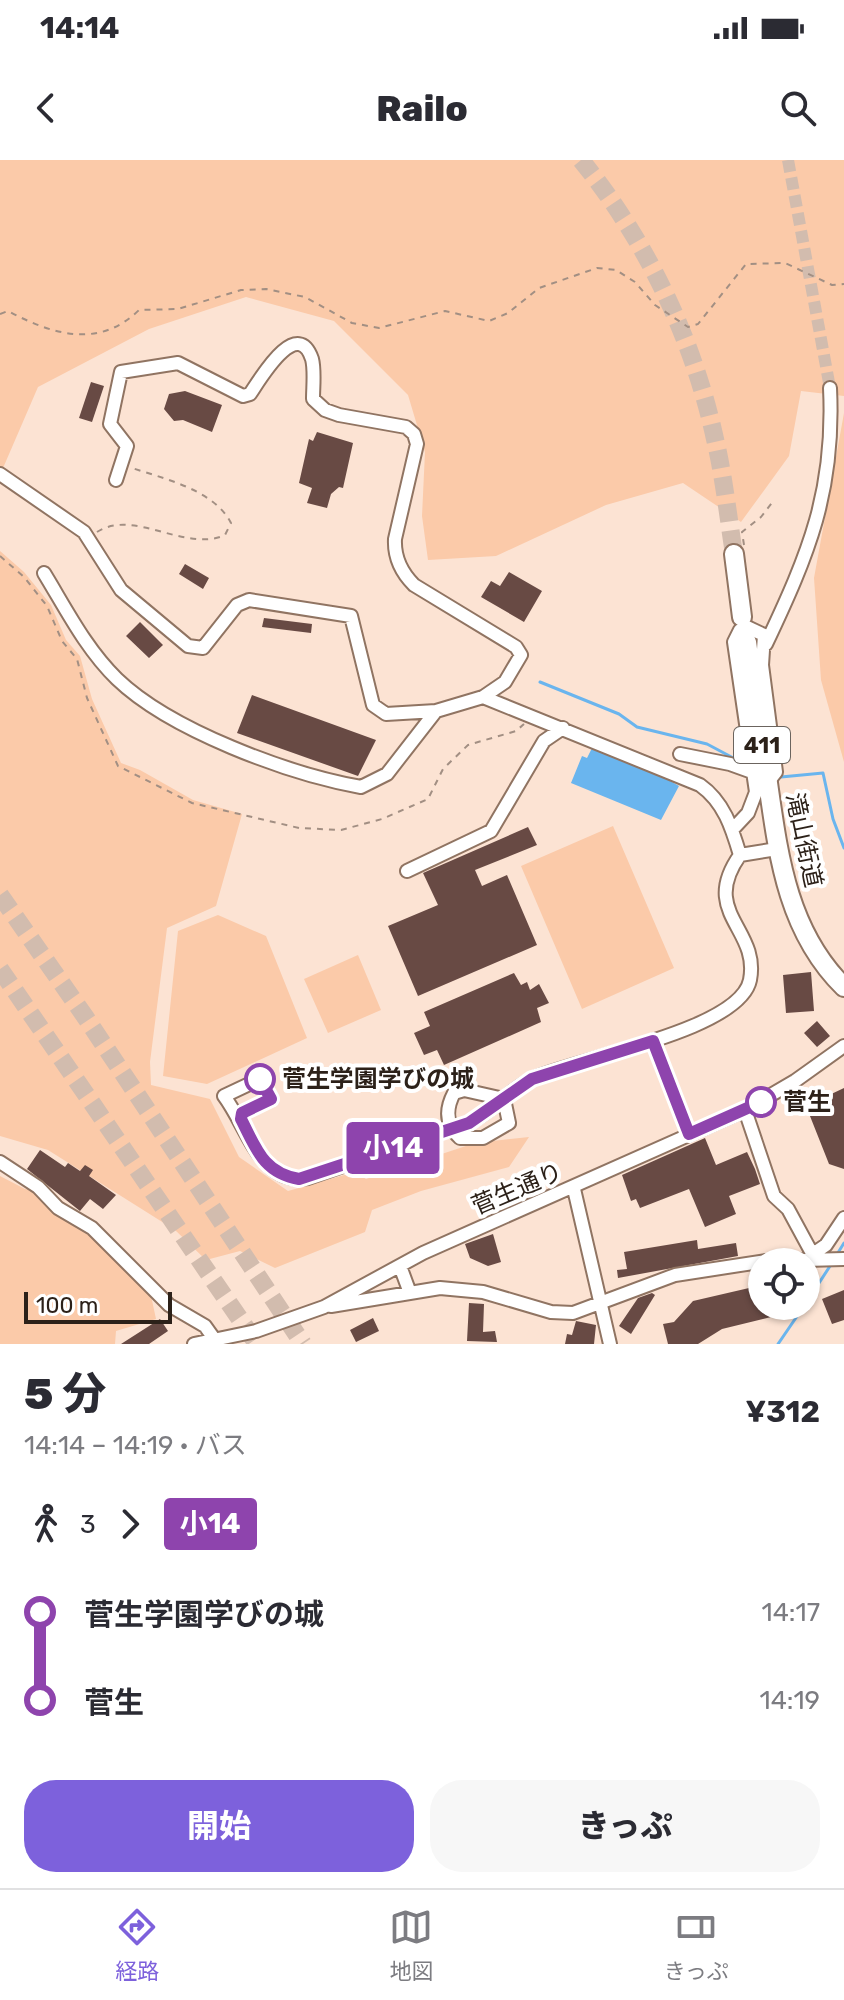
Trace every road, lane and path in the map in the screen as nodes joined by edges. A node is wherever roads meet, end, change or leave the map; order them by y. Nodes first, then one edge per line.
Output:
1 (844, 284) edge
2 (0, 314) edge
3 (830, 388) tunnel mouth
4 (121, 464) junction
5 (0, 474) edge
6 (116, 480) dead end
7 (774, 500) dead end
8 (90, 537) junction
9 (739, 550) joint
10 (44, 573) dead end
11 (742, 617) dead end
12 (756, 644) joint
13 (483, 697) junction
14 (436, 711) junction
15 (528, 721) dead end
16 (563, 728) junction
17 (468, 745) dead end
18 (680, 754) dead end
19 (761, 778) junction
20 (733, 829) junction
21 (777, 849) junction
22 (740, 855) junction
23 (407, 871) dead end
24 (844, 987) edge
25 (653, 1041) junction
26 (844, 1046) edge
27 (504, 1099) junction
28 (745, 1110) junction
29 (241, 1119) dead end
30 (450, 1129) junction
31 (689, 1134) junction
32 (0, 1162) edge
33 (574, 1189) junction
34 (844, 1218) edge
35 (810, 1248) edge
36 (820, 1251) edge
37 (820, 1257) edge
38 (844, 1259) edge
39 (748, 1265) edge
40 (400, 1266) junction
41 (410, 1293) junction
42 (601, 1304) junction
43 (324, 1307) junction
44 (215, 1340) junction
45 (194, 1344) edge
46 (610, 1344) edge

1 - 2 path
3 - 12 street
4 - 6 street
4 - 8 path
4 - 13 street
5 - 8 street
7 - 9 path
8 - 14 street
9 - 11 highway
10 - 14 street
12 - 19 highway, 滝山街道 / 411
13 - 14 street
13 - 16 street
15 - 17 path
16 - 20 street
16 - 23 street
18 - 19 street
19 - 20 street
19 - 21 highway, 滝山街道 / 411
20 - 22 street
21 - 22 street
21 - 24 highway, 滝山街道 / 411
22 - 25 street
25 - 27 street
25 - 31 street
26 - 28 street, 菅生通り
27 - 30 street
27 - 30 street
27 - 30 street
28 - 31 street, 菅生通り
28 - 35 street
29 - 30 street
31 - 33 street, 菅生通り
32 - 44 street
33 - 40 street, 菅生通り
33 - 42 street
34 - 36 street
37 - 38 street
39 - 42 street
40 - 41 street
40 - 43 street, 菅生通り
41 - 42 street
41 - 43 street
42 - 46 street
43 - 44 street, 菅生通り
44 - 45 street, 菅生通り

